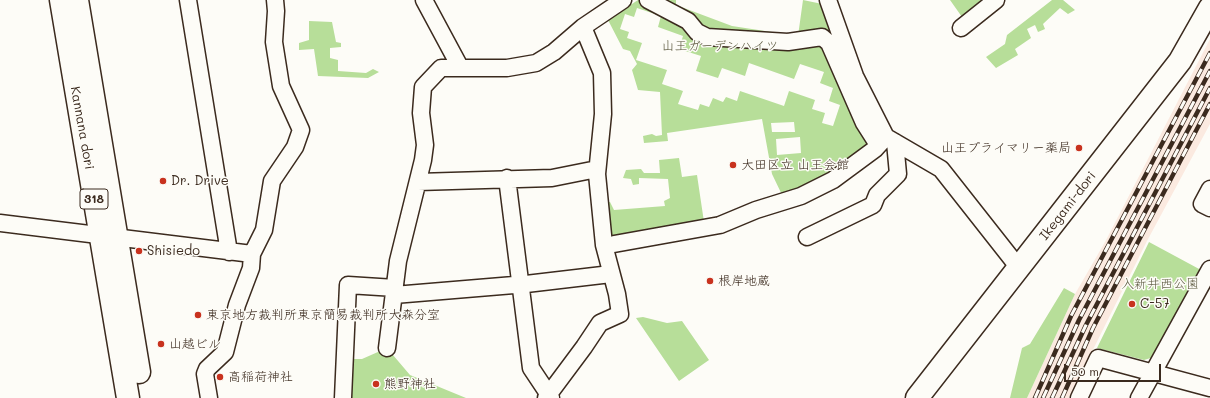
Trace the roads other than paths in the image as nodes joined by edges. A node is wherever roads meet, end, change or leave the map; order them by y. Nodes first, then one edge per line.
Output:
1 (61, 0) edge
2 (77, 0) edge
3 (188, 0) edge
4 (275, 0) edge
5 (424, 0) edge
6 (623, 0) edge
7 (648, 0) edge
8 (828, 0) edge
9 (996, 0) edge
10 (1210, 8) edge
11 (583, 27) junction
12 (961, 28) dead end
13 (460, 67) junction
14 (886, 142) junction
15 (597, 169) junction
16 (507, 178) junction
17 (418, 182) junction
18 (1210, 189) edge
19 (1210, 208) edge
20 (0, 223) edge
21 (109, 236) junction
22 (807, 237) dead end
23 (614, 244) dead end
24 (229, 252) junction
25 (252, 254) junction
26 (1019, 268) junction
27 (1210, 269) edge
28 (611, 274) junction
29 (520, 284) junction
30 (395, 291) junction
31 (387, 348) dead end
32 (1153, 372) junction
33 (1210, 388) edge
34 (548, 396) edge
35 (128, 398) edge
36 (143, 398) edge
37 (209, 398) edge
38 (343, 398) edge
39 (917, 398) edge
40 (1079, 398) edge
41 (1139, 398) edge

1 - 21 main road, Kannana dori / 318
2 - 21 main road, Kannana dori / 318
3 - 24 street
4 - 25 street
5 - 13 street
6 - 11 street
7 - 14 street
8 - 14 street
9 - 12 street
10 - 26 main road, Ikegami-dori
11 - 13 street
11 - 15 street
13 - 17 street
14 - 22 street
14 - 23 street
14 - 26 street
15 - 16 street
15 - 28 street
16 - 17 street
16 - 29 street
17 - 30 street
18 - 19 street
20 - 21 street
21 - 24 street
21 - 35 main road, Kannana dori / 318
21 - 36 main road, Kannana dori / 318
24 - 25 street
25 - 37 street
26 - 39 main road, Ikegami-dori
27 - 32 street
28 - 29 street
28 - 34 street
29 - 30 street
29 - 34 street
30 - 31 street
30 - 38 street
32 - 33 street
32 - 40 street
32 - 41 street

